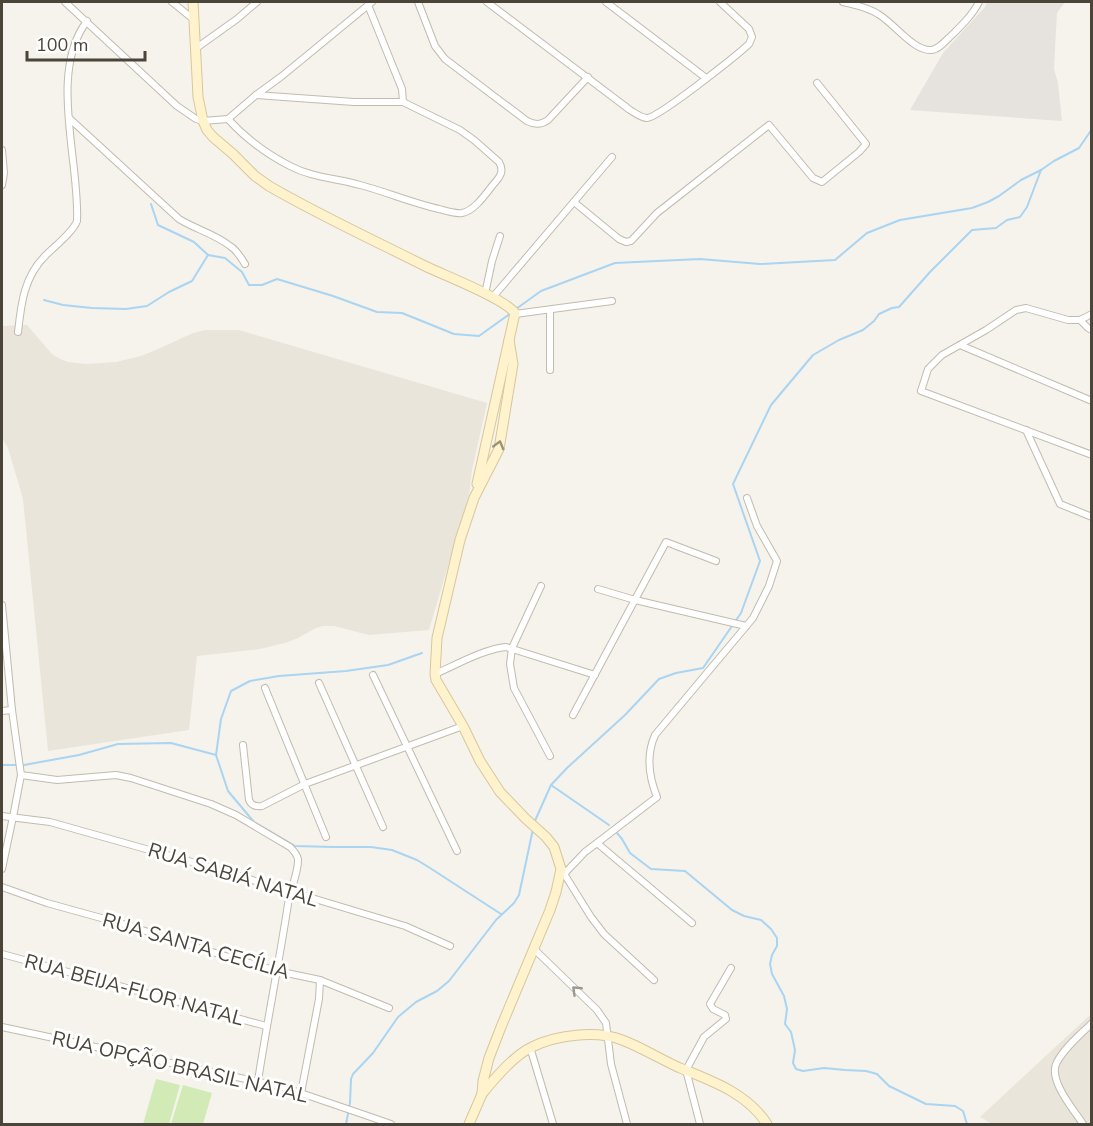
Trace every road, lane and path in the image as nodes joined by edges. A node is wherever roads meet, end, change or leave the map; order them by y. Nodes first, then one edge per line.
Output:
1 (65, 2) edge
2 (172, 2) edge
3 (193, 2) edge
4 (257, 2) edge
5 (418, 2) edge
6 (487, 2) edge
7 (606, 2) edge
8 (720, 2) edge
9 (843, 2) edge
10 (980, 2) edge
11 (370, 3) edge
12 (194, 19) junction
13 (87, 21) junction
14 (195, 49) junction
15 (588, 77) junction
16 (706, 78) junction
17 (817, 83) dead end
18 (256, 95) junction
19 (403, 102) junction
20 (70, 119) junction
21 (228, 119) junction
22 (203, 121) junction
23 (2, 150) edge
24 (612, 157) dead end
25 (2, 185) edge
26 (574, 202) junction
27 (500, 236) dead end
28 (245, 264) dead end
29 (488, 296) junction
30 (612, 302) dead end
31 (550, 310) junction
32 (513, 311) junction
33 (1092, 314) edge
34 (1080, 320) junction
35 (1092, 330) edge
36 (18, 332) dead end
37 (509, 340) junction
38 (960, 345) junction
39 (550, 370) dead end
40 (1092, 401) edge
41 (1025, 430) junction
42 (1092, 455) edge
43 (474, 498) junction
44 (747, 498) dead end
45 (1092, 517) edge
46 (716, 561) dead end
47 (542, 586) dead end
48 (598, 590) dead end
49 (635, 600) junction
50 (2, 605) edge
51 (743, 626) junction
52 (3, 642) edge
53 (512, 648) junction
54 (435, 674) junction
55 (373, 675) dead end
56 (595, 675) junction
57 (319, 683) dead end
58 (265, 688) dead end
59 (12, 710) junction
60 (2, 711) edge
61 (573, 715) dead end
62 (462, 726) junction
63 (243, 745) dead end
64 (407, 746) junction
65 (550, 756) dead end
66 (355, 765) junction
67 (21, 775) junction
68 (304, 784) junction
69 (2, 816) edge
70 (13, 817) junction
71 (383, 827) dead end
72 (326, 837) dead end
73 (597, 843) junction
74 (457, 851) dead end
75 (2, 869) edge
76 (562, 871) junction
77 (2, 887) edge
78 (290, 892) junction
79 (692, 923) dead end
80 (450, 946) dead end
81 (534, 949) junction
82 (2, 954) edge
83 (730, 968) dead end
84 (277, 971) junction
85 (321, 980) junction
86 (654, 980) dead end
87 (389, 1008) dead end
88 (1092, 1023) edge
89 (266, 1026) junction
90 (2, 1027) edge
91 (608, 1036) junction
92 (530, 1047) junction
93 (686, 1070) junction
94 (258, 1081) junction
95 (301, 1093) junction
96 (482, 1094) junction
97 (473, 1114) junction
98 (391, 1125) edge
99 (469, 1125) edge
100 (476, 1125) edge
101 (552, 1125) edge
102 (627, 1125) edge
103 (700, 1125) edge
104 (766, 1125) edge
105 (1083, 1125) edge

1 - 13 street
2 - 12 street
3 - 12 main road
4 - 14 street
5 - 15 street
6 - 15 street
7 - 16 street
8 - 16 street
9 - 10 street
11 - 18 street
11 - 19 street
12 - 14 main road
13 - 20 street
13 - 22 street
14 - 22 main road
15 - 16 street
17 - 26 street
18 - 19 street
18 - 21 street
19 - 21 street
20 - 28 street
20 - 36 street
21 - 22 street
22 - 29 main road
23 - 25 street
24 - 26 street
26 - 29 street
27 - 29 street
29 - 32 main road
30 - 31 street
31 - 32 street
31 - 39 street
32 - 37 main road
33 - 34 street
34 - 35 street
34 - 38 street
37 - 43 main road
43 -> 37 main road
38 - 40 street
38 - 41 street
41 - 42 street
41 - 45 street
43 - 54 main road
44 - 51 street
46 - 49 street
47 - 53 street
48 - 49 street
49 - 51 street
49 - 56 street
50 - 52 street
51 - 73 street
52 - 59 street
53 - 54 street
53 - 56 street
53 - 65 street
54 - 62 main road
55 - 64 street
56 - 61 street
57 - 66 street
58 - 68 street
59 - 60 street
59 - 67 street
62 - 64 street
62 - 76 main road
63 - 68 street
64 - 66 street
64 - 74 street
66 - 68 street
66 - 71 street
67 - 70 street
67 - 78 street
68 - 72 street
69 - 70 street, RUA SABIÁ NATAL
70 - 75 street
70 - 78 street, RUA SABIÁ NATAL
73 - 76 street
73 - 79 street
76 - 81 main road
76 - 86 street
77 - 84 street, RUA SANTA CECÍLIA
78 - 80 street, RUA SABIÁ NATAL
78 - 84 street
91 -> 81 street
81 - 96 main road
82 - 89 street, RUA BEIJA-FLOR NATAL
83 - 93 street
84 - 85 street, RUA SANTA CECÍLIA
84 - 89 street
85 - 87 street, RUA SANTA CECÍLIA
85 - 95 street
88 - 105 street
89 - 94 street
90 - 94 street, RUA OPÇÃO BRASIL NATAL
91 - 92 main road
91 - 93 main road
91 - 102 street
92 - 96 main road
92 - 101 street
93 - 103 street
93 - 104 main road
94 - 95 street, RUA OPÇÃO BRASIL NATAL
95 - 98 street, RUA OPÇÃO BRASIL NATAL
96 - 97 main road
97 - 99 main road
97 - 100 main road

